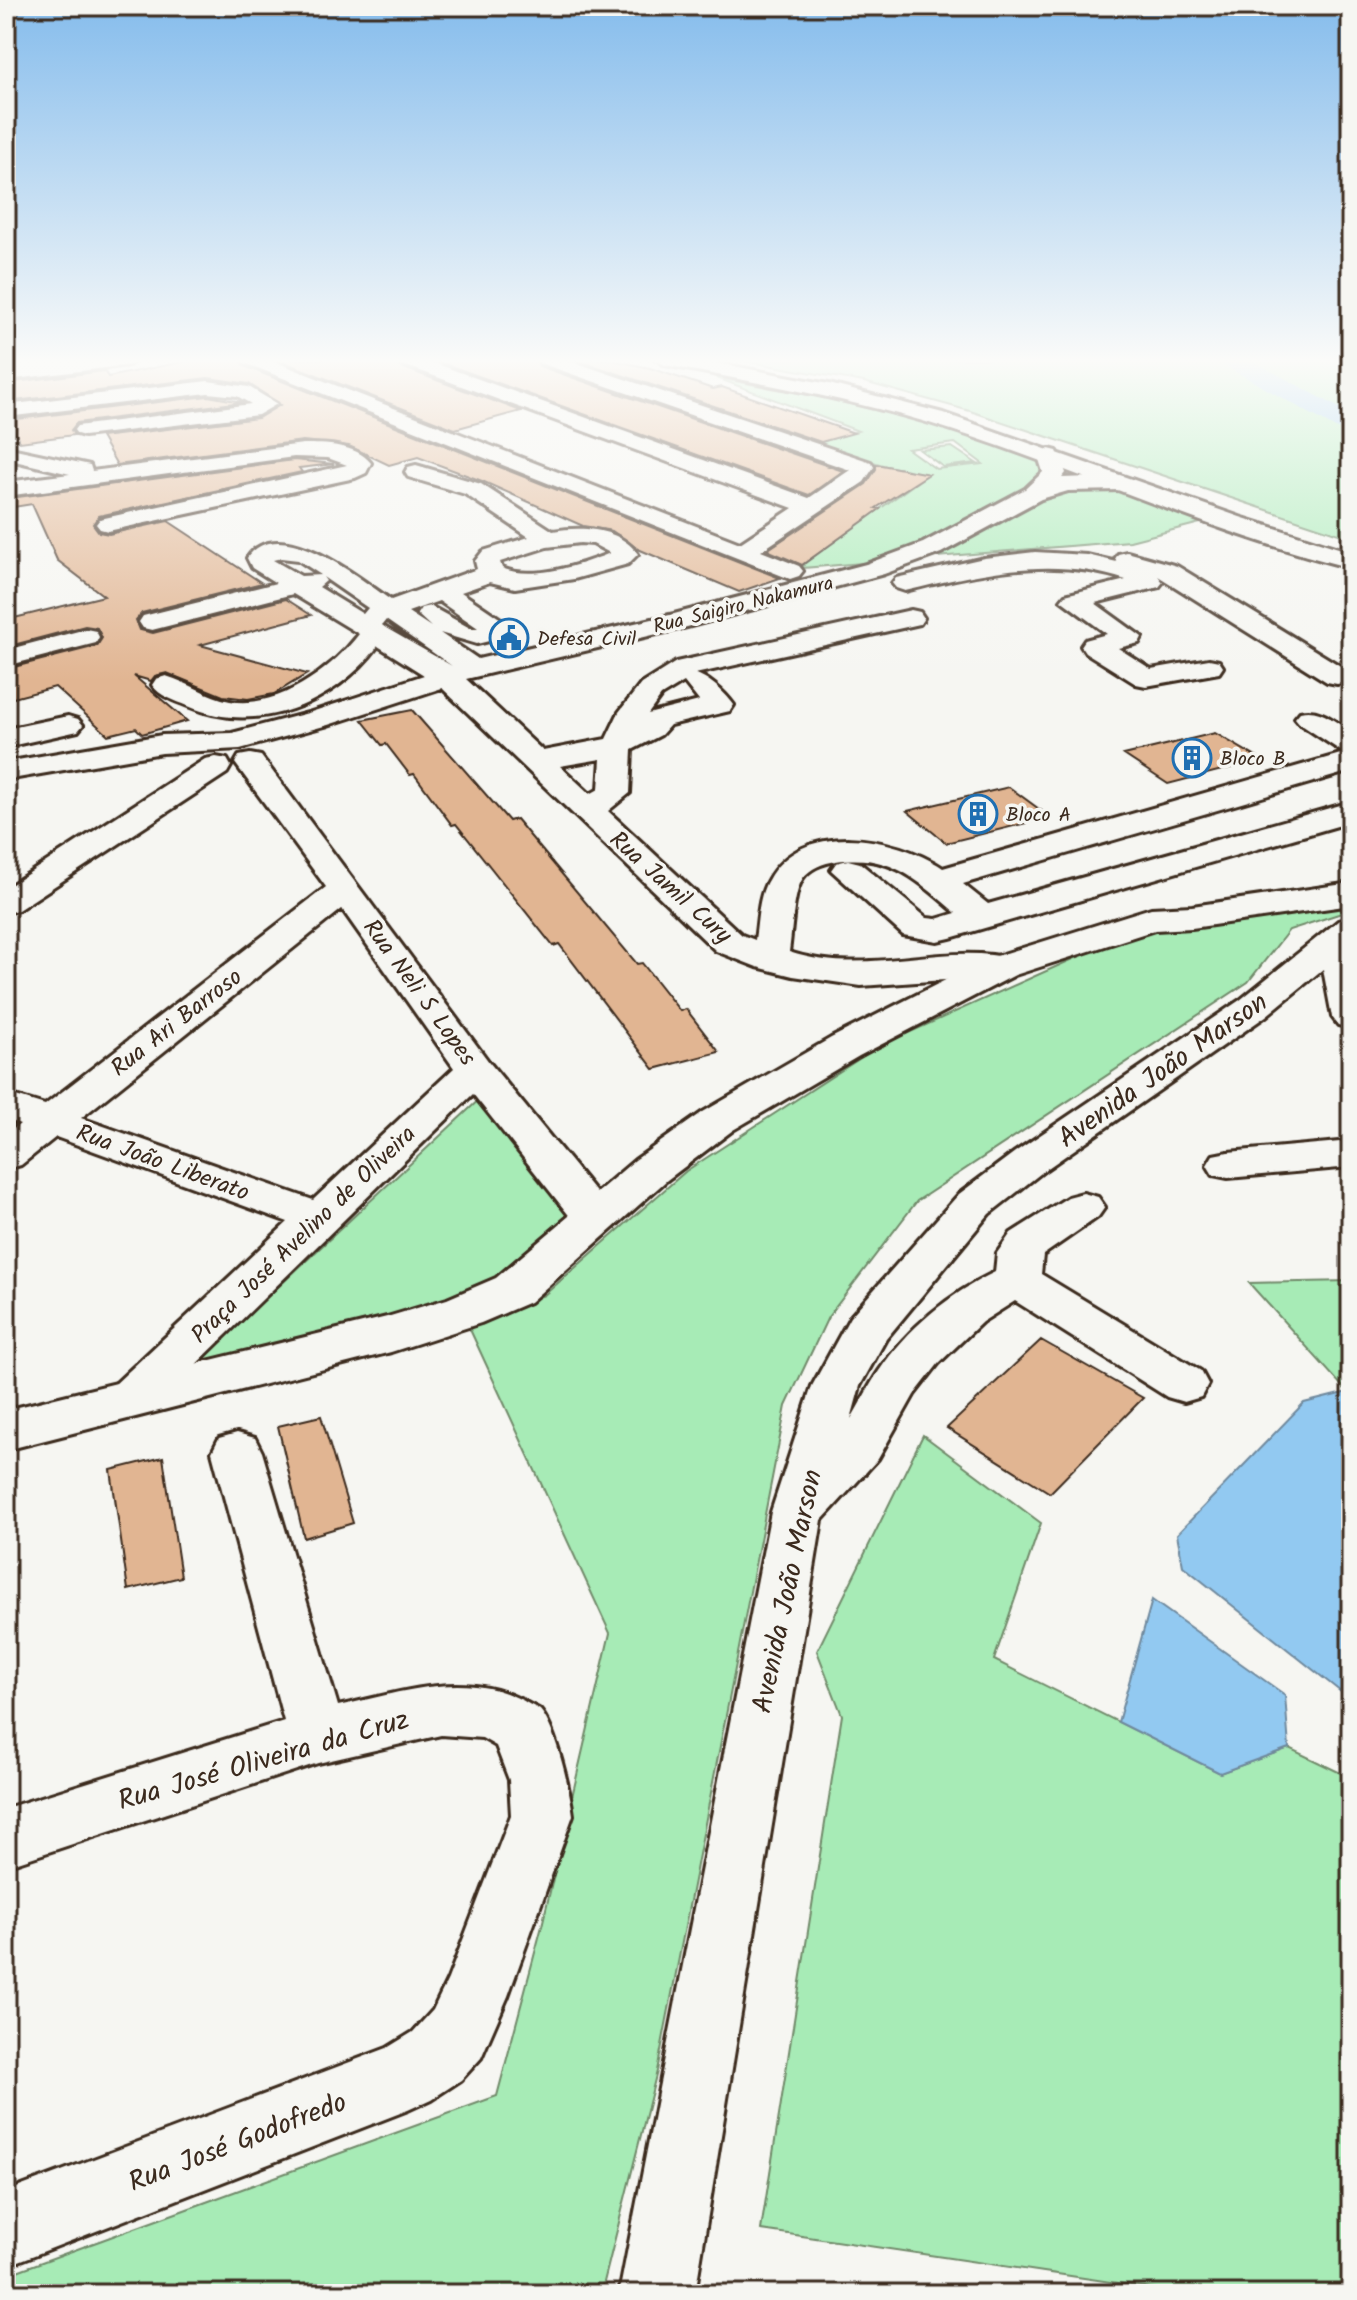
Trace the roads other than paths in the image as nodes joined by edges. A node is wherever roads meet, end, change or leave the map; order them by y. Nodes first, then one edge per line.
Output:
1 (69, 466) edge
2 (172, 466) edge
3 (359, 466) edge
4 (527, 466) edge
5 (700, 466) edge
6 (862, 466) edge
7 (1053, 466) edge
8 (1077, 466) edge
9 (1100, 466) edge
10 (416, 472) dead end
11 (103, 475) junction
12 (1122, 483) junction
13 (6, 489) edge
14 (1033, 494) junction
15 (812, 507) junction
16 (108, 524) dead end
17 (977, 524) junction
18 (550, 540) junction
19 (1351, 547) edge
20 (744, 551) junction
21 (1109, 554) junction
22 (1351, 560) edge
23 (790, 571) dead end
24 (491, 573) junction
25 (338, 575) junction
26 (899, 576) junction
27 (296, 585) junction
28 (442, 591) junction
29 (859, 597) dead end
30 (413, 601) junction
31 (822, 614) junction
32 (381, 621) junction
33 (152, 622) dead end
34 (86, 637) dead end
35 (1157, 653) dead end
36 (791, 657) dead end
37 (6, 658) edge
38 (1119, 661) junction
39 (1209, 667) dead end
40 (459, 672) junction
41 (1337, 676) dead end
42 (697, 683) dead end
43 (166, 685) dead end
44 (1310, 718) dead end
45 (68, 725) dead end
46 (6, 738) edge
47 (617, 746) junction
48 (1351, 746) edge
49 (233, 753) junction
50 (535, 761) junction
51 (1351, 761) edge
52 (6, 771) edge
53 (587, 810) junction
54 (1351, 812) edge
55 (848, 870) dead end
56 (1351, 873) edge
57 (937, 881) junction
58 (345, 889) junction
59 (1351, 894) edge
60 (6, 903) edge
61 (982, 917) junction
62 (1151, 919) junction
63 (1342, 938) edge
64 (770, 959) junction
65 (1001, 967) junction
66 (1351, 1017) edge
67 (475, 1070) junction
68 (6, 1105) edge
69 (50, 1121) junction
70 (1351, 1154) edge
71 (6, 1156) edge
72 (1228, 1165) dead end
73 (1083, 1207) dead end
74 (320, 1218) junction
75 (595, 1218) junction
76 (1017, 1281) junction
77 (1184, 1384) dead end
78 (130, 1399) junction
79 (6, 1430) edge
80 (237, 1452) dead end
81 (797, 1512) junction
82 (318, 1737) junction
83 (6, 1837) edge
84 (457, 2034) joint
85 (6, 2229) edge
86 (657, 2294) edge

1 - 11 street
2 - 11 street
3 - 16 street
4 - 20 street
5 - 15 street
6 - 15 street
7 - 14 street, Rua Saigiro Nakamura
8 - 12 main road
9 - 19 main road
10 - 18 street
11 - 13 street
12 - 14 street, Rua Saigiro Nakamura
12 - 22 main road
14 - 17 street, Rua Saigiro Nakamura
15 - 20 street
17 - 21 street
17 - 26 street, Rua Saigiro Nakamura
18 - 24 street
18 - 24 street
20 - 23 street
21 - 26 street
21 - 41 street
24 - 28 street
25 - 27 street
25 - 27 street
25 - 32 street
26 - 38 street
26 - 40 street, Rua Saigiro Nakamura
27 - 32 street
27 - 33 street
28 - 30 street
28 - 30 street
29 - 31 street
30 - 32 street
31 - 36 street
31 - 47 street
32 - 40 street, Rua Jamil Cury
32 - 43 street
34 - 37 street
35 - 38 street
38 - 39 street
40 - 49 street, Rua Saigiro Nakamura
40 - 50 street, Rua Jamil Cury
42 - 47 street
44 - 48 street
45 - 46 street
47 - 50 street
47 - 53 street
49 - 52 street
49 - 58 street, Rua Neli S Lopes
49 - 60 street, Rua Saigiro Nakamura
50 - 53 street, Rua Jamil Cury
51 - 57 street
53 - 64 street, Rua Jamil Cury
54 - 61 street
55 - 61 street
56 - 62 main road
57 - 61 street
57 - 64 street
58 - 67 street, Rua Neli S Lopes
58 - 69 street, Rua Ari Barroso
59 - 62 main road
62 - 65 main road
63 - 66 street
63 - 81 street, Avenida João Marson
64 - 65 street, Rua Jamil Cury
65 - 75 main road
67 - 74 street, Praça José Avelino de Oliveira
67 - 75 street, Rua Neli S Lopes
68 - 69 street, Rua João Liberato
69 - 71 street, Rua Ari Barroso
69 - 74 street, Rua João Liberato
70 - 72 street
73 - 76 street
74 - 78 street, Praça José Avelino de Oliveira
75 - 78 main road
76 - 77 street
76 - 81 street
78 - 79 main road
80 - 82 street
81 - 86 street, Avenida João Marson
82 - 83 street, Rua José Oliveira da Cruz
82 - 84 street, Rua José Oliveira da Cruz
84 - 85 street, Rua José Godofredo

